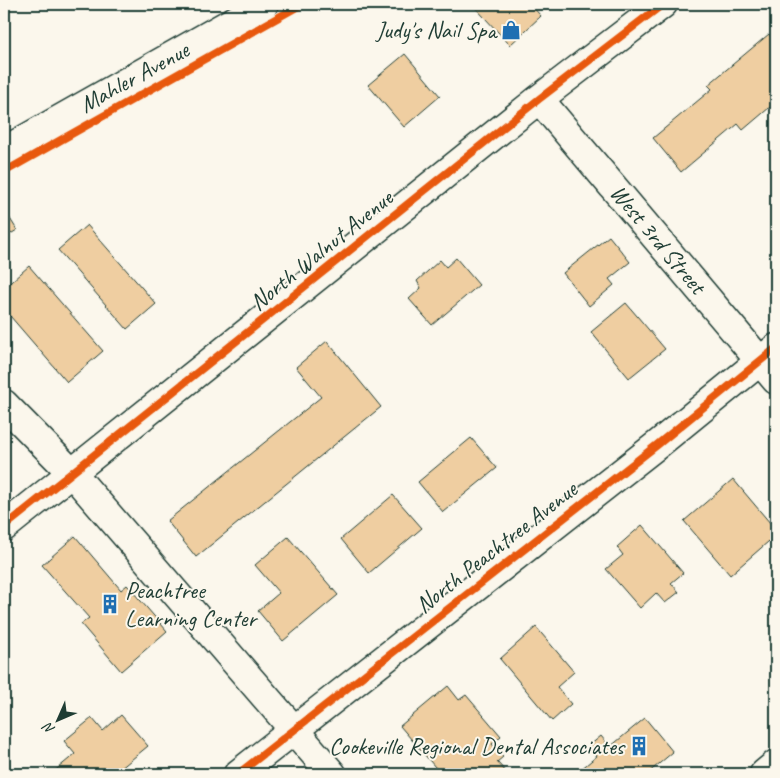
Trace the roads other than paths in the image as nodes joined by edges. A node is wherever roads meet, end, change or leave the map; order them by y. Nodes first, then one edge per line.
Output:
1 (264, 4) edge
2 (663, 4) edge
3 (539, 99) junction
4 (4, 150) edge
5 (771, 363) edge
6 (4, 404) edge
7 (72, 473) junction
8 (4, 527) edge
9 (295, 730) junction
10 (776, 764) edge
11 (238, 774) edge
12 (332, 774) edge
13 (764, 774) edge

1 - 4 street, Mahler Avenue
2 - 3 street, North Walnut Avenue
3 - 5 street, West 3rd Street
3 - 7 street, North Walnut Avenue
5 - 9 street, North Peachtree Avenue
6 - 7 street
7 - 8 street, North Walnut Avenue
7 - 9 street
9 - 11 street, North Peachtree Avenue
9 - 12 street
10 - 13 street

